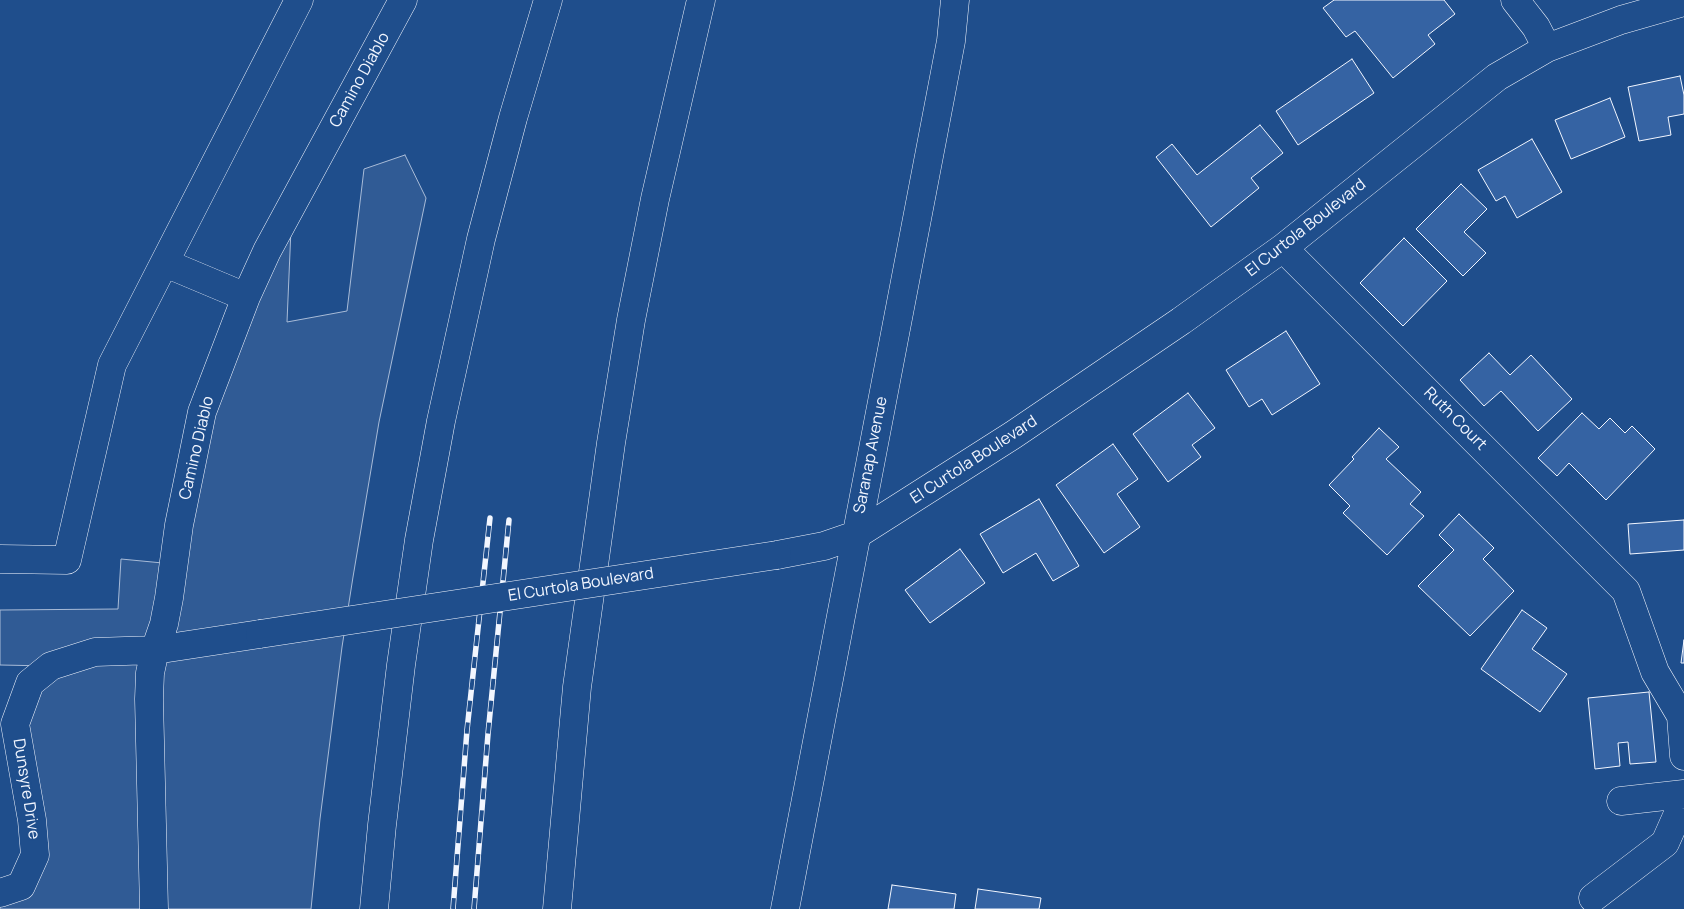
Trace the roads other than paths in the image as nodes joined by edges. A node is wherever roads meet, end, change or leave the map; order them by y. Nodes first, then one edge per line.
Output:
1 (299, 0) edge
2 (548, 0) edge
3 (701, 0) edge
4 (955, 0) edge
5 (1515, 0) edge
6 (401, 1) edge
7 (1684, 2) edge
8 (1547, 48) junction
9 (1283, 248) junction
10 (165, 262) junction
11 (246, 297) junction
12 (856, 535) junction
13 (0, 559) edge
14 (155, 650) junction
15 (1684, 756) edge
16 (1684, 794) edge
17 (1684, 800) edge
18 (1621, 802) dead end
19 (0, 894) edge
20 (1593, 898) dead end
21 (154, 909) edge
22 (374, 909) edge
23 (557, 909) edge
24 (785, 909) edge

1 - 10 main road
2 - 22 main road
3 - 23 main road
4 - 12 main road, Saranap Avenue
5 - 8 main road
6 - 11 main road, Camino Diablo
7 - 8 main road, El Curtola Boulevard
8 - 9 main road, El Curtola Boulevard
9 - 12 main road, El Curtola Boulevard
9 - 15 main road, Ruth Court
10 - 11 main road
10 - 13 main road
11 - 14 main road, Camino Diablo
12 - 14 main road, El Curtola Boulevard, bridge
12 - 24 main road, Saranap Avenue
14 - 19 main road, Dunsyre Drive
14 - 21 main road, Camino Diablo
16 - 18 main road
17 - 20 main road

